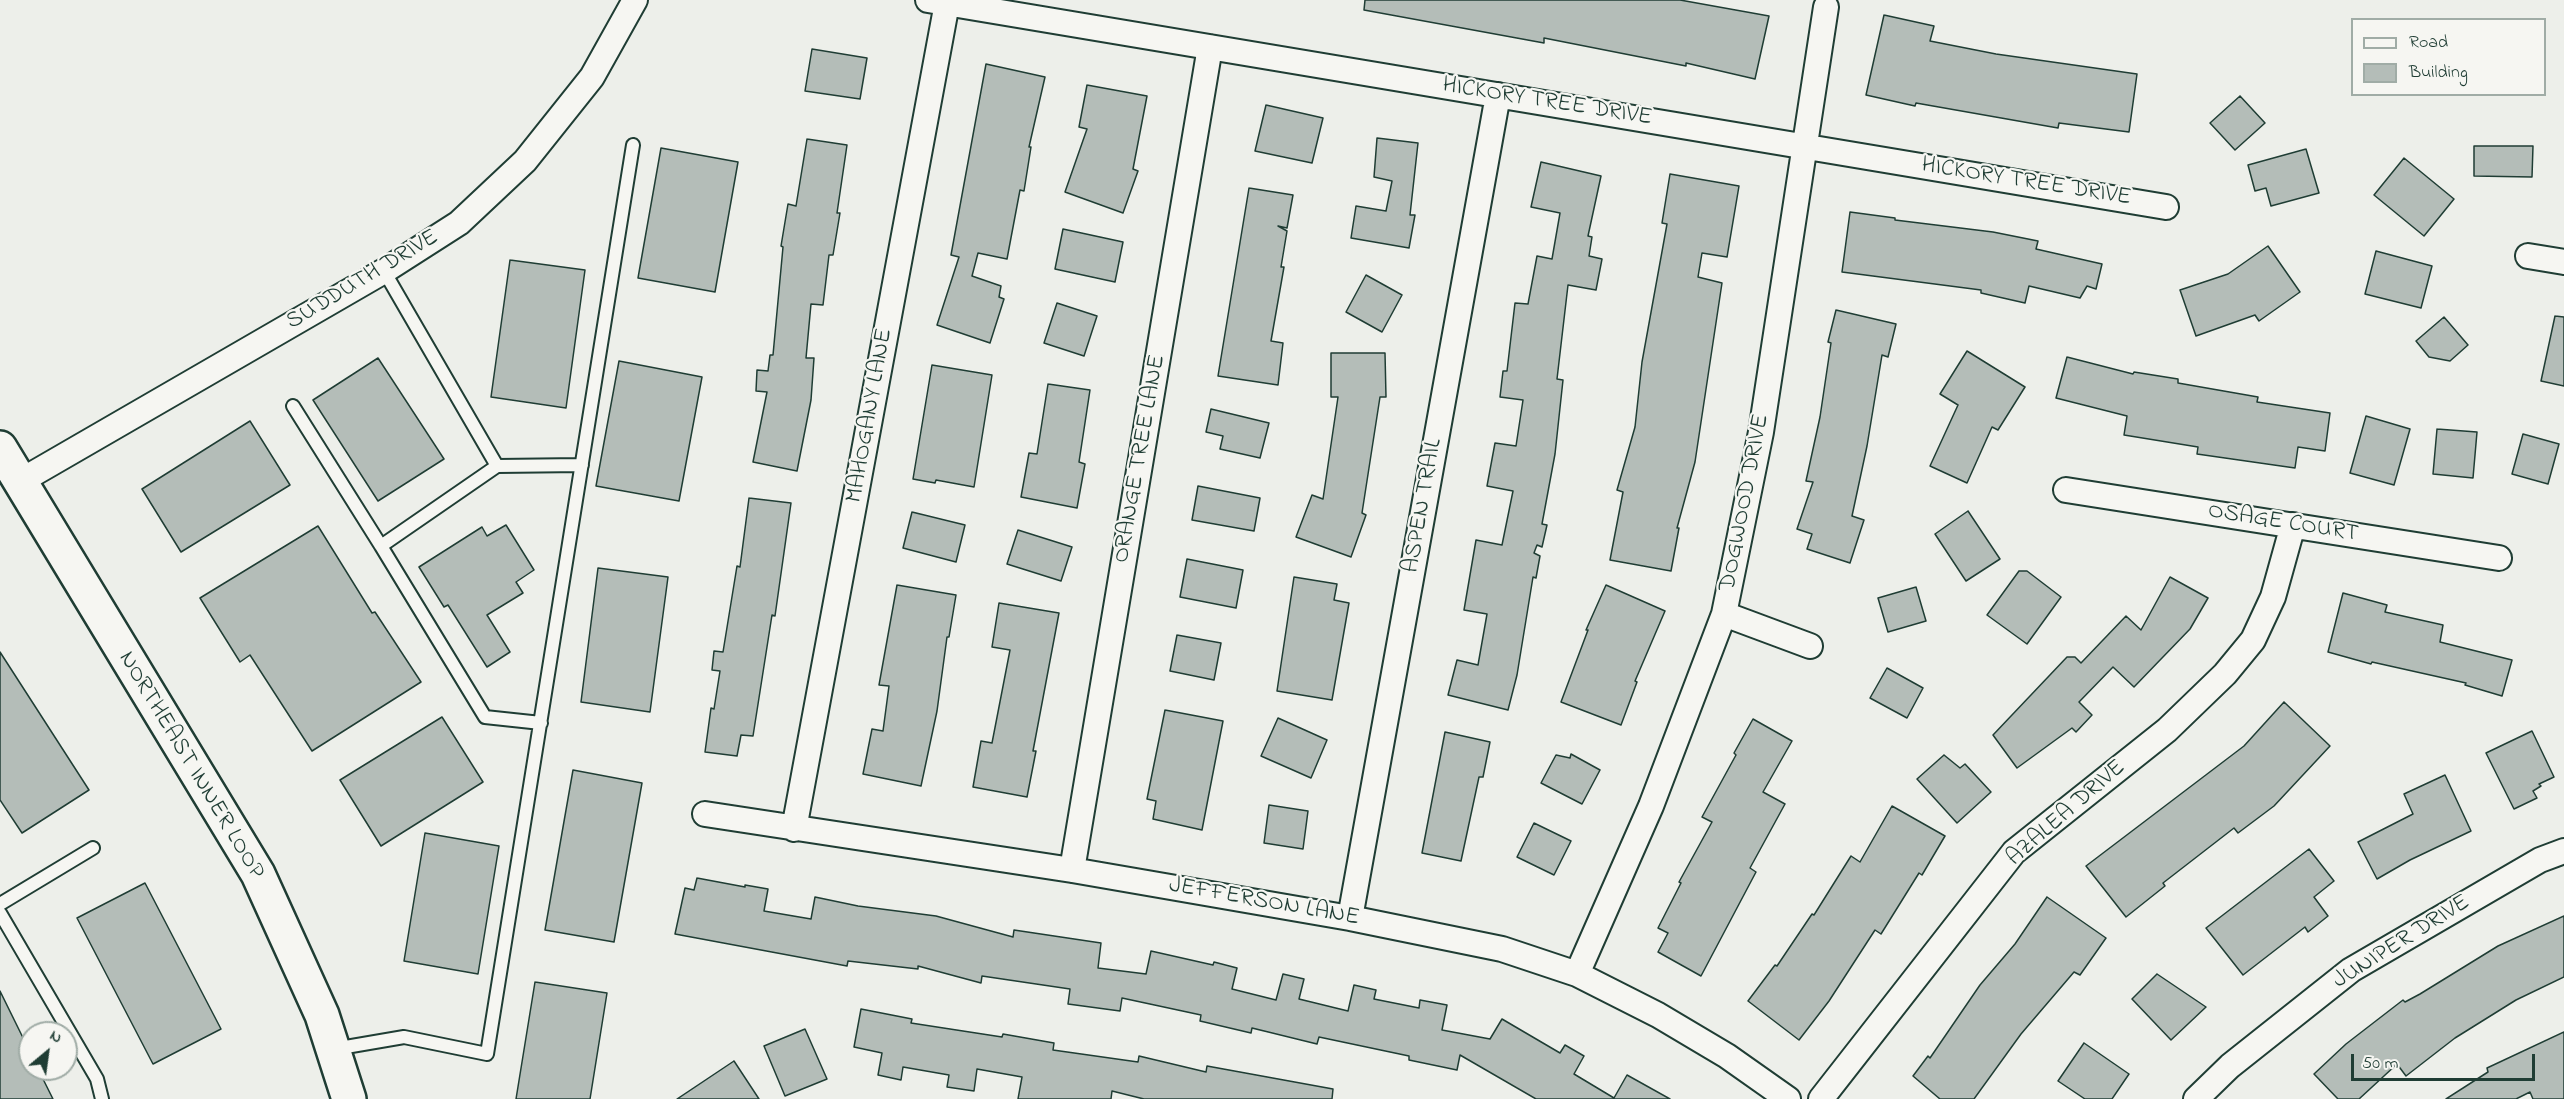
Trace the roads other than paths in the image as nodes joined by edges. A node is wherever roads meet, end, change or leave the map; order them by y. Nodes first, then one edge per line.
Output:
1 (635, 0) edge
2 (938, 2) edge
3 (1826, 7) dead end
4 (1210, 47) junction
5 (1498, 95) junction
6 (633, 145) dead end
7 (1805, 147) junction
8 (2166, 207) dead end
9 (2528, 256) dead end
10 (2564, 262) edge
11 (384, 272) junction
12 (293, 406) dead end
13 (0, 448) edge
14 (582, 465) junction
15 (496, 466) junction
16 (19, 482) junction
17 (2066, 490) dead end
18 (2293, 525) junction
19 (381, 546) junction
20 (2499, 558) dead end
21 (1724, 614) junction
22 (1810, 645) dead end
23 (540, 723) junction
24 (705, 814) dead end
25 (794, 829) junction
26 (93, 848) dead end
27 (2564, 851) edge
28 (1072, 870) junction
29 (0, 904) edge
30 (0, 913) edge
31 (1350, 918) junction
32 (1577, 974) junction
33 (333, 1049) junction
34 (102, 1099) edge
35 (349, 1099) edge
36 (1788, 1099) edge
37 (1821, 1099) edge
38 (2196, 1099) edge

1 - 11 street, SUDDUTH DRIVE
2 - 4 street, HICKORY TREE DRIVE
2 - 25 street, MAHOGANY LANE
3 - 7 street, DOGWOOD DRIVE
4 - 5 street, HICKORY TREE DRIVE
4 - 28 street, ORANGE TREE LANE
5 - 7 street, HICKORY TREE DRIVE
5 - 31 street, ASPEN TRAIL
6 - 14 lane
7 - 8 street, HICKORY TREE DRIVE
7 - 21 street, DOGWOOD DRIVE
9 - 10 street
11 - 15 lane
11 - 16 street, SUDDUTH DRIVE
12 - 19 lane
13 - 16 main road, NORTHEAST INNER LOOP
14 - 15 lane
14 - 23 lane
15 - 19 lane
16 - 33 main road, NORTHEAST INNER LOOP
17 - 18 street, OSAGE COURT
18 - 20 street, OSAGE COURT
18 - 37 street, AZALEA DRIVE
19 - 23 lane
21 - 22 street
21 - 32 street, DOGWOOD DRIVE
23 - 33 lane
24 - 25 street, JEFFERSON LANE
25 - 28 street, JEFFERSON LANE
26 - 29 lane
27 - 38 street, JUNIPER DRIVE
28 - 31 street, JEFFERSON LANE
30 - 34 lane
31 - 32 street, JEFFERSON LANE
32 - 36 street, JEFFERSON LANE
33 - 35 main road, NORTHEAST INNER LOOP

